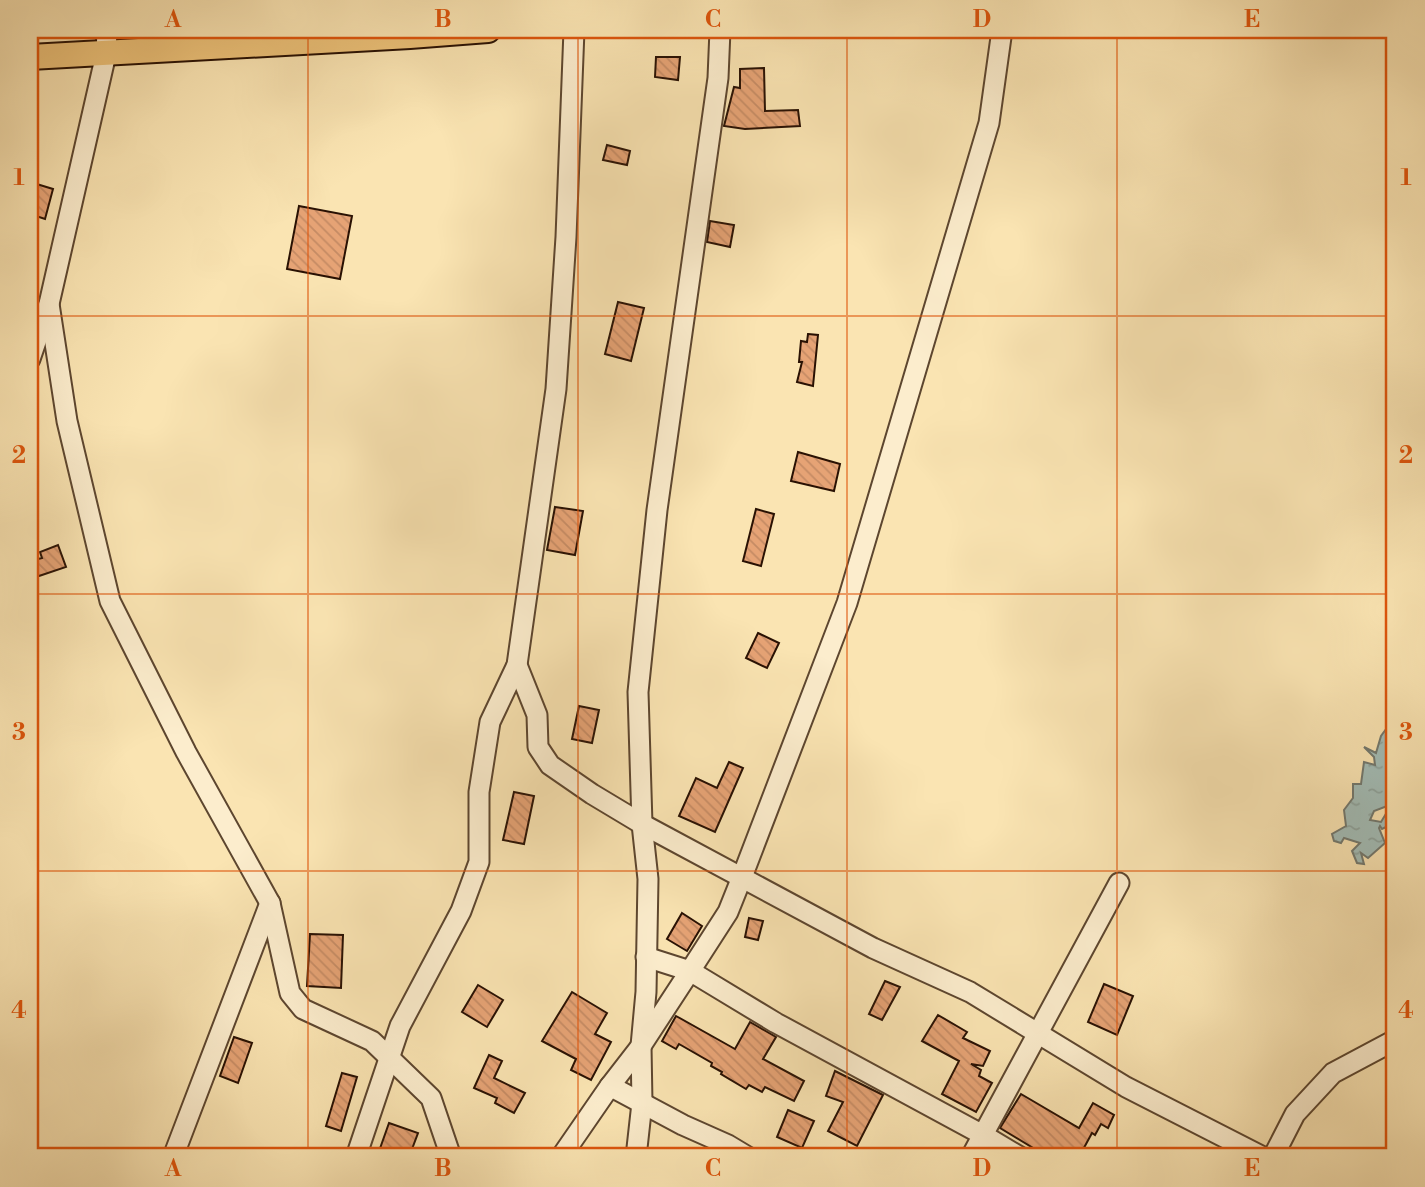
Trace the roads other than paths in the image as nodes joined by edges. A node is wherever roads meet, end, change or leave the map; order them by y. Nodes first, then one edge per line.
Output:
1 (488, 30) edge
2 (574, 30) edge
3 (720, 30) edge
4 (1002, 30) edge
5 (106, 42) edge
6 (30, 57) edge
7 (49, 304) junction
8 (30, 359) edge
9 (517, 665) junction
10 (642, 824) junction
11 (741, 877) junction
12 (1119, 883) dead end
13 (270, 903) junction
14 (646, 957) junction
15 (690, 971) junction
16 (1038, 1035) junction
17 (1395, 1040) edge
18 (641, 1046) junction
19 (390, 1059) junction
20 (610, 1086) junction
21 (642, 1103) junction
22 (983, 1135) junction
23 (173, 1157) edge
24 (356, 1157) edge
25 (451, 1157) edge
26 (561, 1157) edge
27 (636, 1157) edge
28 (748, 1157) edge
29 (971, 1157) edge
30 (1020, 1157) edge
31 (1263, 1157) edge
32 (1273, 1157) edge

1 - 5 main road
2 - 9 street
3 - 10 street
4 - 11 street
5 - 6 main road
5 - 7 street
7 - 8 street
7 - 13 street
9 - 10 street
9 - 19 street
10 - 11 street
10 - 14 street
11 - 15 street
11 - 16 street
12 - 16 street
13 - 19 street
13 - 23 street
14 - 15 street
14 - 18 street
15 - 18 street
15 - 22 street
16 - 22 street
16 - 31 street
17 - 32 street
18 - 20 street
18 - 21 street
19 - 24 street
19 - 25 street
20 - 21 street
20 - 26 street
21 - 27 street
21 - 28 street
22 - 29 street
22 - 30 street

